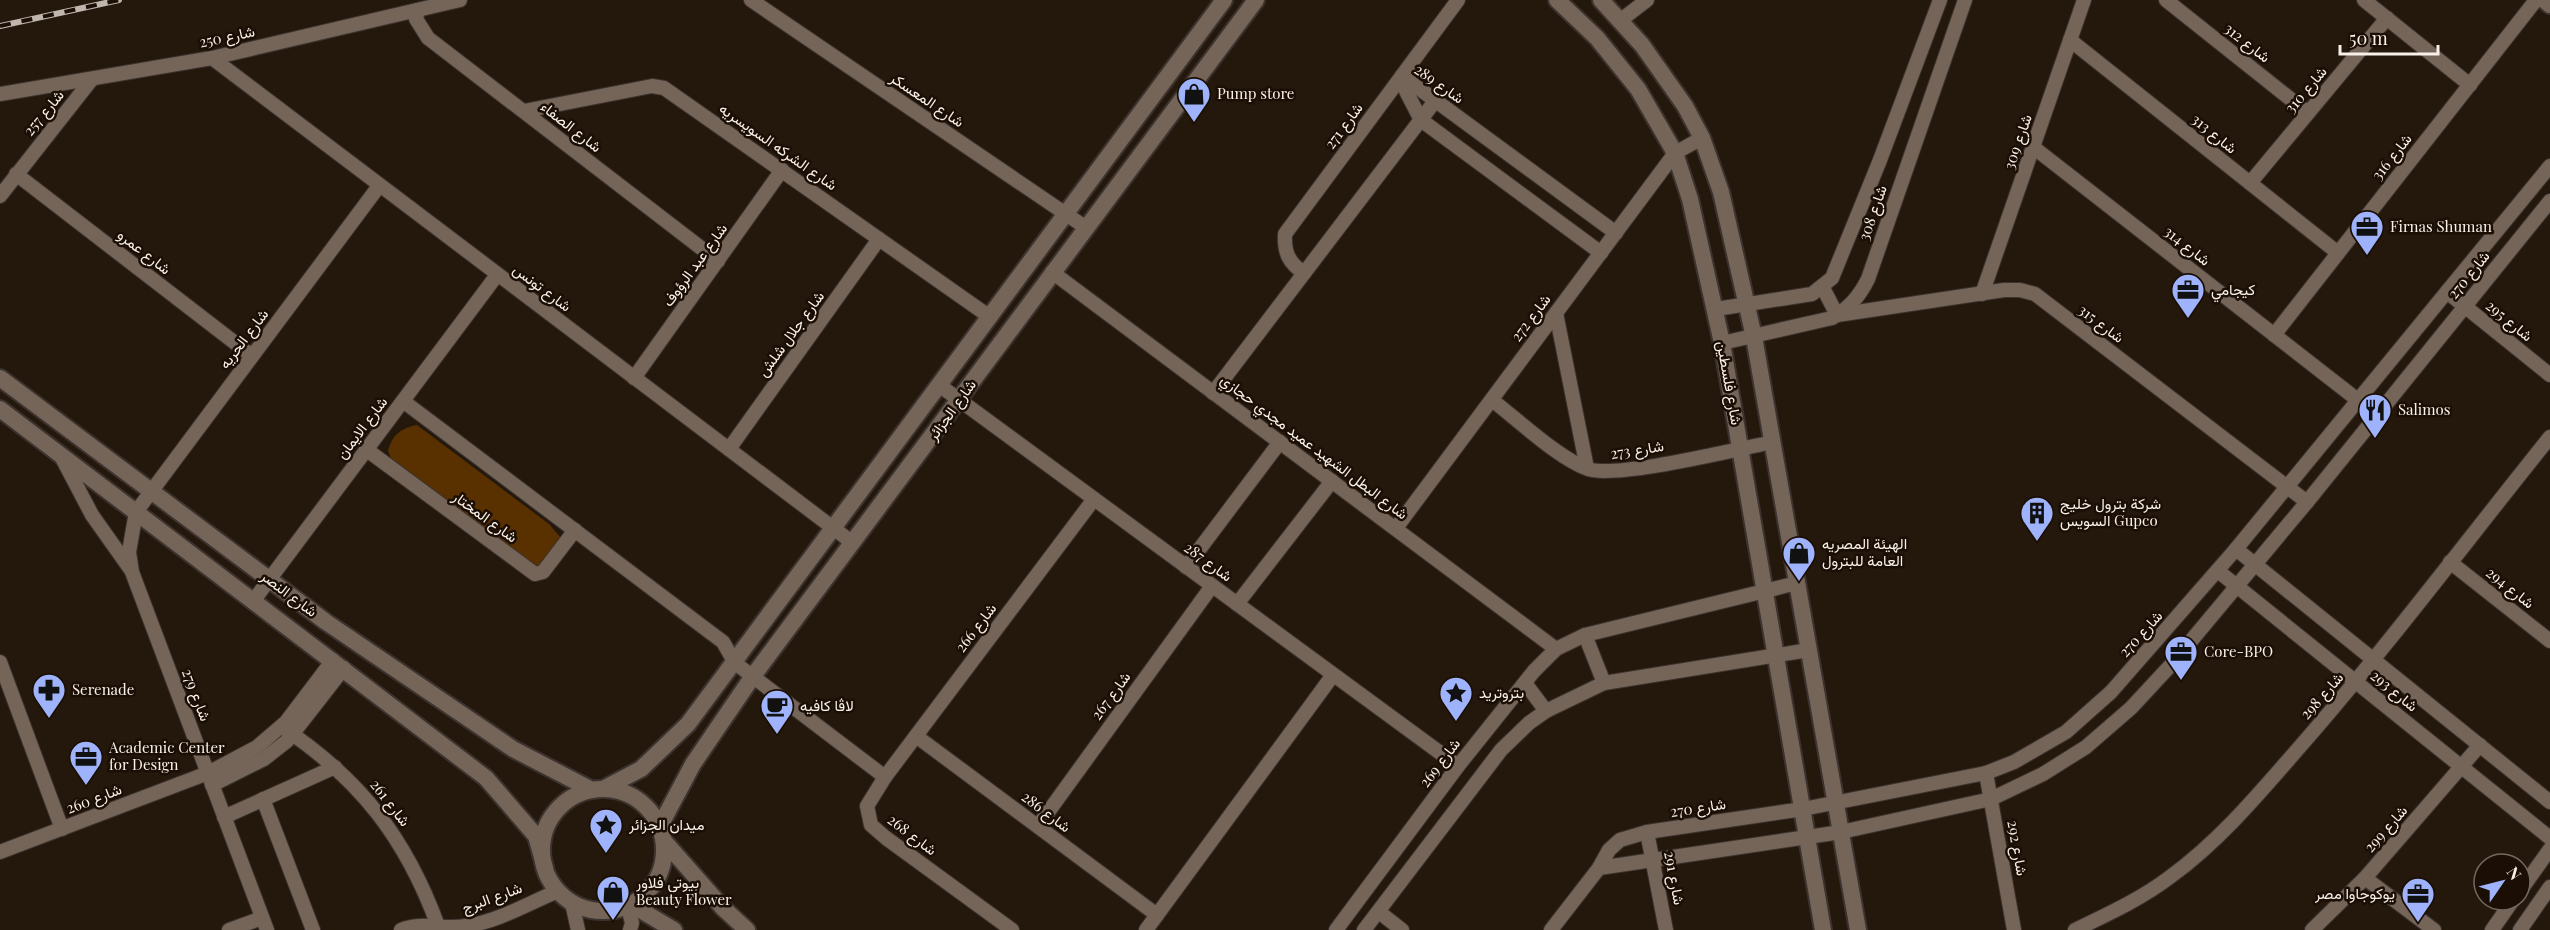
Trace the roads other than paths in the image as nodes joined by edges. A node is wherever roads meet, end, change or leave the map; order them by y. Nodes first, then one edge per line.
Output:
1 (460, 0) edge
2 (751, 0) edge
3 (1224, 0) edge
4 (1256, 0) edge
5 (1458, 0) edge
6 (1557, 0) edge
7 (1601, 0) edge
8 (1647, 0) edge
9 (1940, 0) edge
10 (1965, 0) edge
11 (2084, 0) edge
12 (2166, 0) edge
13 (2364, 0) edge
14 (2536, 0) edge
15 (2544, 0) edge
16 (2550, 5) edge
17 (418, 10) junction
18 (2387, 18) junction
19 (1621, 20) junction
20 (2070, 40) junction
21 (1191, 45) junction
22 (212, 58) junction
23 (1211, 60) junction
24 (1916, 64) junction
25 (1660, 71) junction
26 (1940, 73) junction
27 (1402, 76) junction
28 (92, 80) junction
29 (2470, 85) junction
30 (1638, 89) junction
31 (0, 94) edge
32 (1435, 101) junction
33 (524, 111) junction
34 (2308, 112) junction
35 (1421, 120) junction
36 (1702, 138) junction
37 (2033, 147) junction
38 (1675, 153) junction
39 (1106, 159) junction
40 (1880, 160) junction
41 (2550, 166) edge
42 (1905, 169) junction
43 (782, 170) junction
44 (1127, 173) junction
45 (16, 174) junction
46 (2250, 183) junction
47 (379, 186) junction
48 (0, 196) edge
49 (2550, 201) edge
50 (1066, 214) junction
51 (1085, 227) junction
52 (1616, 233) junction
53 (879, 239) junction
54 (1601, 253) junction
55 (2338, 253) junction
56 (718, 261) junction
57 (1052, 272) junction
58 (1304, 273) junction
59 (497, 275) junction
60 (1823, 288) junction
61 (2447, 292) junction
62 (1982, 294) junction
63 (1747, 304) junction
64 (2465, 306) junction
65 (1716, 309) junction
66 (1556, 313) junction
67 (1837, 315) junction
68 (990, 317) junction
69 (2274, 335) junction
70 (1754, 337) junction
71 (1722, 344) junction
72 (252, 356) junction
73 (2550, 375) edge
74 (0, 378) edge
75 (634, 378) junction
76 (939, 385) junction
77 (1213, 393) junction
78 (1492, 400) junction
79 (403, 401) junction
80 (960, 401) junction
81 (2358, 401) junction
82 (0, 409) edge
83 (2377, 415) junction
84 (2550, 437) edge
85 (1280, 442) junction
86 (1773, 442) junction
87 (1741, 448) junction
88 (729, 449) junction
89 (367, 450) junction
90 (60, 454) junction
91 (1587, 468) junction
92 (1332, 481) junction
93 (2288, 487) junction
94 (151, 493) junction
95 (1094, 499) junction
96 (2307, 502) junction
97 (136, 512) junction
98 (833, 528) junction
99 (1396, 528) junction
100 (574, 530) junction
101 (853, 543) junction
102 (2236, 549) junction
103 (2450, 562) junction
104 (2256, 564) junction
105 (1186, 567) junction
106 (2218, 571) junction
107 (132, 572) junction
108 (269, 578) junction
109 (1797, 583) junction
110 (1212, 586) junction
111 (2238, 586) junction
112 (1765, 590) junction
113 (254, 600) junction
114 (1237, 604) junction
115 (1585, 635) junction
116 (2550, 641) edge
117 (1556, 649) junction
118 (1809, 650) junction
119 (2150, 650) junction
120 (1777, 655) junction
121 (2373, 660) junction
122 (0, 662) edge
123 (735, 663) junction
124 (338, 664) junction
125 (2170, 666) junction
126 (1333, 675) junction
127 (753, 676) junction
128 (2356, 682) junction
129 (1525, 683) junction
130 (1604, 684) junction
131 (1546, 711) junction
132 (287, 731) junction
133 (916, 736) junction
134 (2480, 745) junction
135 (1458, 766) junction
136 (2461, 766) junction
137 (335, 767) junction
138 (1986, 773) junction
139 (885, 777) junction
140 (210, 779) junction
141 (597, 790) junction
142 (263, 799) junction
143 (1991, 799) junction
144 (2550, 802) edge
145 (1836, 803) junction
146 (1803, 809) junction
147 (224, 817) junction
148 (1038, 826) junction
149 (62, 829) junction
150 (1647, 832) junction
151 (1841, 832) junction
152 (662, 834) junction
153 (1808, 837) junction
154 (2550, 838) edge
155 (2550, 849) edge
156 (0, 852) edge
157 (1654, 859) junction
158 (545, 868) junction
159 (1599, 868) junction
160 (2532, 874) edge
161 (2365, 878) junction
162 (2550, 887) edge
163 (558, 891) junction
164 (572, 903) junction
165 (630, 906) junction
166 (1379, 912) junction
167 (2505, 912) edge
168 (1157, 915) junction
169 (1346, 916) junction
170 (265, 924) edge
171 (438, 926) junction
172 (230, 930) edge
173 (313, 930) edge
174 (401, 930) edge
175 (578, 930) edge
176 (630, 930) edge
177 (674, 930) edge
178 (747, 930) edge
179 (1012, 930) edge
180 (1146, 930) edge
181 (1336, 930) edge
182 (1365, 930) edge
183 (1402, 930) edge
184 (1551, 930) edge
185 (1666, 930) edge
186 (1823, 930) edge
187 (1858, 930) edge
188 (2014, 930) edge
189 (2075, 930) edge
190 (2312, 930) edge
191 (2434, 930) edge
192 (2492, 930) edge
193 (2520, 930) edge

1 - 17 street, شارع 250
2 - 50 street, شارع المعسكر
3 - 21 street, شارع الجزائر
4 - 23 street, شارع الجزائر
5 - 27 street, شارع 271
6 - 30 street, شارع فلسطين
7 - 19 street
8 - 19 street
9 - 24 street, شارع 308
10 - 26 street, شارع 308
11 - 20 street, شارع 309
12 - 34 street, شارع 312
13 - 18 street
14 - 29 street, شارع 316
15 - 16 street
17 - 22 street, شارع 250
17 - 33 street, شارع الصفاء
18 - 29 street
18 - 34 street, شارع 310
19 - 25 street
20 - 37 street, شارع 309
20 - 46 street, شارع 313
21 - 23 street
21 - 39 street, شارع الجزائر
22 - 28 street, شارع 250
22 - 47 street, شارع تونس
23 - 44 street, شارع الجزائر
24 - 26 street
24 - 40 street, شارع 308
25 - 30 street
25 - 36 street
26 - 42 street, شارع 308
27 - 32 street, شارع 289
27 - 35 street, شارع 289
27 - 58 street, شارع 271
28 - 31 street, شارع 250
28 - 45 street, شارع 257
29 - 55 street, شارع 316
30 - 38 street, شارع فلسطين
32 - 35 street
32 - 52 street, شارع 289
33 - 43 street, شارع الشركه السويسريه
33 - 56 street, شارع الصفاء
34 - 46 street, شارع 310
35 - 54 street, شارع 289
35 - 58 street
36 - 38 street, شارع 272
36 - 63 street
37 - 62 street, شارع 309
37 - 69 street, شارع 314
38 - 52 street, شارع 272
38 - 65 street, شارع فلسطين
39 - 44 street
39 - 50 street, شارع الجزائر
40 - 42 street
40 - 60 street, شارع 308
41 - 61 street, شارع 270
42 - 67 street, شارع 308
43 - 53 street, شارع الشركه السويسريه
43 - 56 street, شارع عبد الرؤوف
44 - 51 street, شارع الجزائر
45 - 48 street, شارع 257
45 - 72 street, شارع عمرو
46 - 55 street, شارع 313
47 - 59 street, شارع تونس
47 - 72 street, شارع الحريه
49 - 64 street, شارع 270
50 - 51 street, شارع المعسكر
50 - 68 street, شارع الجزائر
51 - 57 street, شارع الجزائر
52 - 54 street, شارع 272
53 - 68 street, شارع الشركه السويسريه
53 - 88 street, شارع جلال شلش
54 - 66 street, شارع 272
55 - 69 street, شارع 316
56 - 75 street, شارع عبد الرؤوف
57 - 77 street, شارع البطل الشهيد عميد مجدي حجازي
57 - 80 street, شارع الجزائر
58 - 77 street
59 - 75 street, شارع تونس
59 - 79 street, شارع الايمان
60 - 63 street
60 - 67 street
61 - 64 street, شارع 295
61 - 81 street, شارع 270
62 - 67 street, شارع 315
62 - 93 street, شارع 315
63 - 65 street
63 - 70 street
64 - 73 street, شارع 295
64 - 83 street, شارع 270
65 - 71 street, شارع فلسطين
66 - 78 street, شارع 272
66 - 91 street
67 - 70 street, شارع 308
68 - 76 street, شارع الجزائر
69 - 81 street, شارع 314
70 - 71 street, شارع 308
70 - 86 street
71 - 87 street, شارع فلسطين
72 - 94 street, شارع الحريه
74 - 94 street, شارع النصر
75 - 88 street, شارع تونس
76 - 80 street, شارع 287
76 - 98 street, شارع الجزائر
77 - 85 street, شارع البطل الشهيد عميد مجدي حجازي
78 - 91 street, شارع 273
78 - 99 street, شارع 272
79 - 89 street, شارع الايمان
79 - 100 street
80 - 95 street, شارع 287
80 - 101 street, شارع الجزائر
81 - 83 street, شارع 314
81 - 93 street, شارع 270
82 - 90 street, شارع النصر
83 - 96 street, شارع 270
84 - 103 street, شارع 298
85 - 92 street, شارع البطل الشهيد عميد مجدي حجازي
85 - 105 street
86 - 87 street, شارع 273
86 - 109 street
87 - 91 street, شارع 273
87 - 112 street, شارع فلسطين
88 - 98 street, شارع تونس
89 - 100 street, شارع المختار
89 - 108 street, شارع الايمان
90 - 97 street, شارع النصر
90 - 107 street, شارع 279
92 - 99 street, شارع البطل الشهيد عميد مجدي حجازي
92 - 114 street
93 - 96 street, شارع 315
93 - 102 street, شارع 270
94 - 97 street, شارع الحريه
94 - 108 street, شارع النصر
95 - 105 street, شارع 287
95 - 133 street, شارع 266
96 - 104 street, شارع 270
97 - 107 street, شارع 279
97 - 113 street, شارع النصر
98 - 101 street, شارع تونس
98 - 123 street, شارع الجزائر
99 - 117 street, شارع البطل الشهيد عميد مجدي حجازي
100 - 123 street
101 - 127 street, شارع الجزائر
102 - 104 street, شارع 293
102 - 106 street, شارع 270
103 - 116 street, شارع 294
103 - 121 street, شارع 298
104 - 111 street, شارع 270
104 - 121 street, شارع 293
105 - 110 street, شارع 287
106 - 111 street, شارع 293
106 - 119 street, شارع 270
107 - 140 street, شارع 279
108 - 113 street, شارع الايمان
108 - 141 street, شارع النصر
109 - 112 street, شارع 269
109 - 118 street
110 - 114 street, شارع 287
110 - 148 street, شارع 267
111 - 125 street, شارع 270
111 - 128 street, شارع 293
112 - 115 street, شارع 269
112 - 120 street, شارع فلسطين
113 - 124 street, شارع النصر
114 - 126 street, شارع 287
115 - 117 street, شارع 269
115 - 130 street
117 - 129 street, شارع 269
118 - 120 street
118 - 145 street
119 - 125 street
119 - 138 street, شارع 270
120 - 130 street
120 - 146 street, شارع فلسطين
121 - 128 street, شارع 298
121 - 134 street, شارع 293
122 - 149 street
123 - 127 street
123 - 141 street, شارع الجزائر
124 - 132 street, شارع 260
124 - 158 street, شارع النصر
125 - 143 street, شارع 270
126 - 135 street, شارع 287
126 - 168 street
127 - 139 street
127 - 152 street, شارع الجزائر
128 - 136 street, شارع 293
128 - 189 street, شارع 298
129 - 131 street
129 - 135 street, شارع 269
130 - 131 street
131 - 166 street
132 - 137 street, شارع 261
132 - 140 street, شارع 260
133 - 139 street, شارع 266
133 - 148 street, شارع 286
134 - 136 street, شارع 299
134 - 144 street, شارع 293
135 - 169 street, شارع 269
136 - 154 street, شارع 293
136 - 161 street, شارع 299
137 - 142 street
137 - 171 street, شارع 261
138 - 143 street, شارع 292
138 - 145 street, شارع 270
139 - 179 street, شارع 268
140 - 147 street, شارع 279
140 - 149 street, شارع 260
141 - 152 street
141 - 158 street
142 - 147 street
142 - 173 street
143 - 151 street, شارع 270
143 - 188 street, شارع 292
145 - 146 street, شارع 270
145 - 151 street
146 - 150 street, شارع 270
146 - 153 street, شارع فلسطين
147 - 170 street, شارع 279
148 - 168 street, شارع 286
149 - 156 street, شارع 260
150 - 157 street, شارع 291
150 - 159 street, شارع 270
151 - 153 street, شارع 270
151 - 187 street
152 - 165 street
152 - 178 street
153 - 157 street, شارع 270
153 - 186 street
155 - 160 street
157 - 159 street, شارع 270
157 - 185 street, شارع 291
158 - 163 street
159 - 184 street, شارع 270
161 - 190 street, شارع 299
161 - 191 street
162 - 193 street
163 - 164 street
163 - 171 street, شارع البرج
164 - 165 street
164 - 175 street
165 - 176 street
165 - 177 street
166 - 182 street
166 - 183 street
167 - 192 street
168 - 180 street
169 - 181 street, شارع 269
169 - 182 street
170 - 172 street
171 - 174 street, شارع البرج

